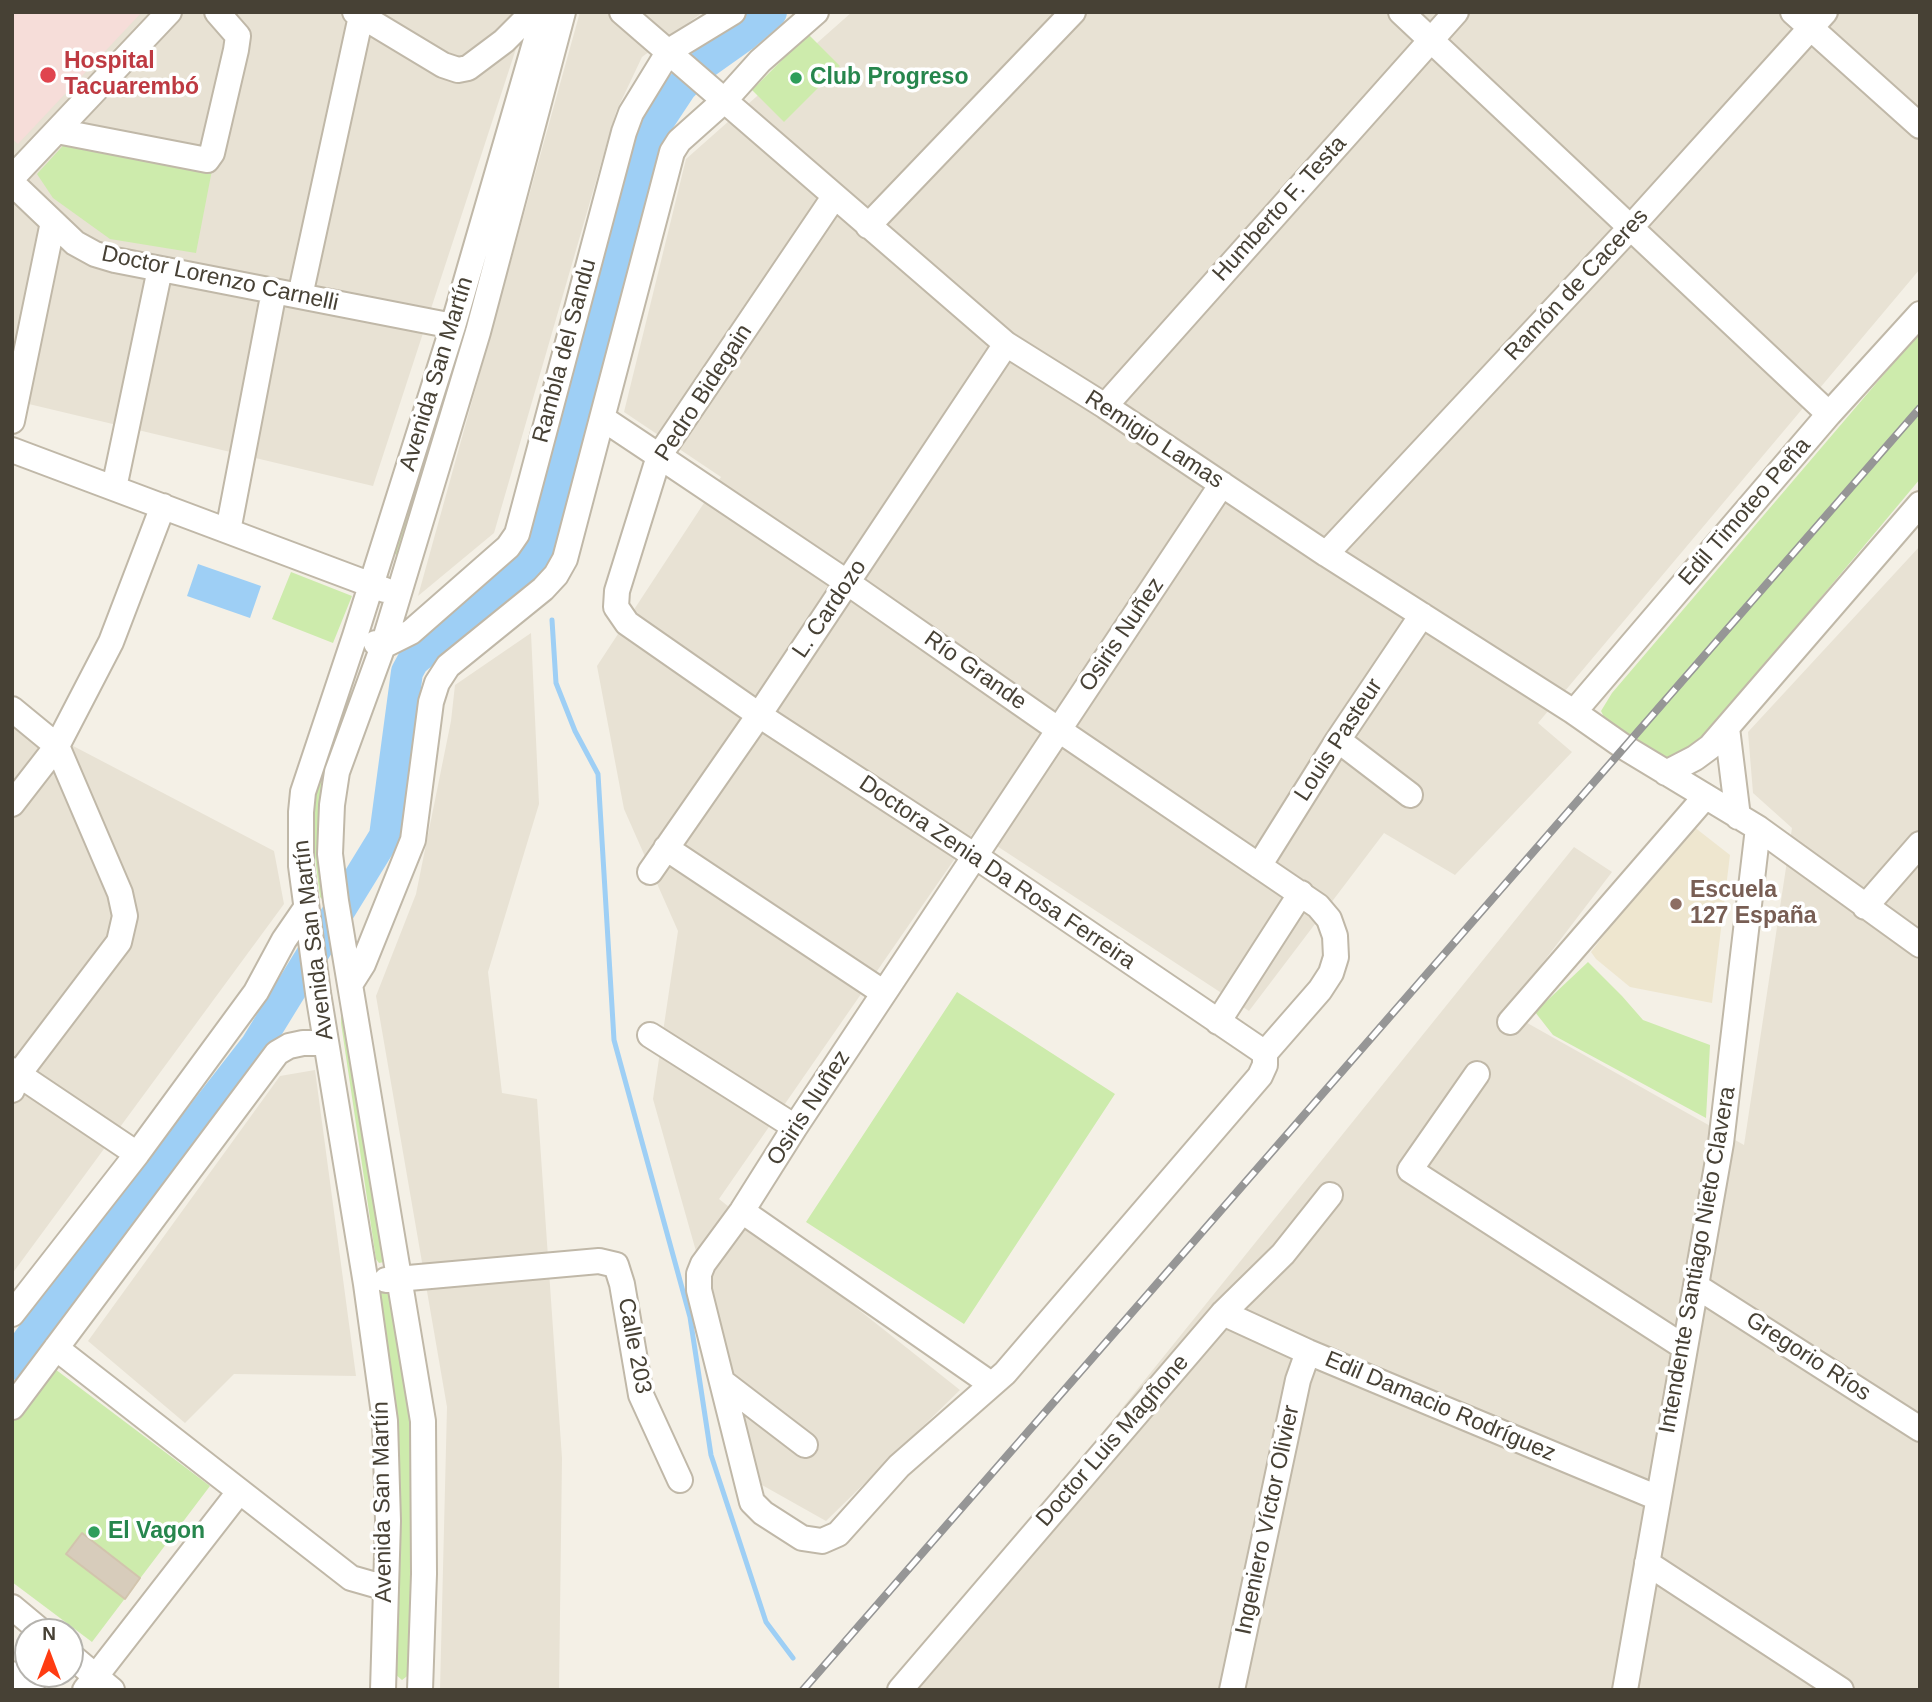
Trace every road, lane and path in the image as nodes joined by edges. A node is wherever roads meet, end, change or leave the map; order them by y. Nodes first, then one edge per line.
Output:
1 (169, 12) edge
2 (217, 12) edge
3 (533, 12) edge
4 (544, 12) edge
5 (563, 12) edge
6 (622, 12) edge
7 (733, 12) edge
8 (816, 12) edge
9 (1073, 12) edge
10 (1401, 12) edge
11 (1455, 12) edge
12 (358, 14) edge
13 (1809, 18) edge
14 (1431, 39) junction
15 (672, 54) junction
16 (720, 95) junction
17 (1920, 126) edge
18 (57, 131) junction
19 (12, 178) edge
20 (12, 183) edge
21 (834, 197) junction
22 (53, 222) junction
23 (868, 226) junction
24 (1630, 227) junction
25 (160, 269) junction
26 (274, 291) junction
27 (300, 296) junction
28 (1920, 314) edge
29 (453, 326) junction
30 (1006, 344) junction
31 (1105, 406) junction
32 (1829, 414) junction
33 (602, 418) junction
34 (12, 421) edge
35 (12, 450) edge
36 (659, 456) junction
37 (1222, 484) junction
38 (114, 488) junction
39 (1920, 504) edge
40 (163, 506) junction
41 (228, 531) junction
42 (1326, 554) junction
43 (848, 583) junction
44 (371, 585) junction
45 (399, 595) junction
46 (616, 607) joint
47 (1422, 615) junction
48 (355, 636) junction
49 (383, 646) junction
50 (12, 709) edge
51 (1574, 712) junction
52 (759, 715) junction
53 (1727, 729) junction
54 (1059, 730) junction
55 (1338, 740) junction
56 (57, 746) junction
57 (1666, 773) junction
58 (1410, 795) dead end
59 (1704, 797) junction
60 (12, 804) edge
61 (1748, 823) junction
62 (1920, 844) edge
63 (666, 848) junction
64 (975, 856) junction
65 (1259, 866) junction
66 (650, 872) dead end
67 (1301, 893) junction
68 (1865, 907) junction
69 (309, 920) junction
70 (1920, 945) edge
71 (350, 978) junction
72 (884, 993) junction
73 (1218, 1022) junction
74 (1510, 1023) dead end
75 (650, 1035) dead end
76 (326, 1043) junction
77 (1265, 1053) junction
78 (1477, 1074) dead end
79 (14, 1078) edge
80 (794, 1128) junction
81 (137, 1154) junction
82 (1329, 1195) dead end
83 (742, 1211) junction
84 (400, 1278) junction
85 (366, 1283) junction
86 (1696, 1286) junction
87 (12, 1314) edge
88 (1223, 1314) junction
89 (1684, 1347) junction
90 (56, 1348) junction
91 (1308, 1352) junction
92 (724, 1383) junction
93 (991, 1384) junction
94 (12, 1407) edge
95 (1920, 1429) edge
96 (806, 1445) dead end
97 (680, 1480) dead end
98 (239, 1492) junction
99 (1658, 1498) junction
100 (1647, 1563) junction
101 (386, 1588) junction
102 (84, 1671) edge
103 (12, 1674) edge
104 (97, 1685) edge
105 (32, 1690) edge
106 (383, 1690) edge
107 (420, 1690) edge
108 (900, 1690) edge
109 (1232, 1690) edge
110 (1625, 1690) edge
111 (1841, 1690) edge

1 - 18 street
2 - 18 street
3 - 12 street
4 - 29 street, Avenida San Martín
5 - 45 street, Avenida San Martín
6 - 15 street, Remigio Lamas
7 - 15 street, Rambla del Sandu
8 - 16 street
9 - 23 street
10 - 14 street
11 - 14 street, Humberto F. Testa
12 - 27 street
13 - 17 street
13 - 24 street, Ramón de Caceres
14 - 24 street
14 - 31 street, Humberto F. Testa
15 - 16 street, Remigio Lamas
15 - 49 street, Rambla del Sandu
16 - 21 street, Remigio Lamas
16 - 33 street
18 - 19 street
20 - 22 street, Doctor Lorenzo Carnelli
21 - 23 street, Remigio Lamas
21 - 36 street, Pedro Bidegain
22 - 25 street, Doctor Lorenzo Carnelli
22 - 34 street
23 - 30 street, Remigio Lamas
24 - 32 street
24 - 42 street, Ramón de Caceres
25 - 26 street, Doctor Lorenzo Carnelli
25 - 38 street
26 - 27 street, Doctor Lorenzo Carnelli
26 - 41 street
27 - 29 street, Doctor Lorenzo Carnelli
28 - 32 street, Edil Timoteo Peña
29 - 44 street, Avenida San Martín
30 - 31 street, Remigio Lamas
30 - 43 street, L. Cardozo
31 - 37 street, Remigio Lamas
32 - 51 street, Edil Timoteo Peña
33 - 36 street, Río Grande
33 - 71 street
35 - 38 street
36 - 43 street, Río Grande
36 - 46 street, Pedro Bidegain
37 - 42 street, Remigio Lamas
37 - 54 street, Osiris Nuñez
38 - 40 street
39 - 53 street
40 - 41 street
40 - 56 street
41 - 44 street
42 - 47 street, Remigio Lamas
43 - 52 street, L. Cardozo
43 - 54 street, Río Grande
44 - 45 street
44 - 48 street, Avenida San Martín
45 - 49 street, Avenida San Martín
46 - 52 street, Doctora Zenia Da Rosa Ferreira
47 - 51 street, Remigio Lamas
47 - 55 street, Louis Pasteur
48 - 49 street
48 - 69 street, Avenida San Martín
49 - 71 street, Avenida San Martín
50 - 56 street
51 - 57 street, Remigio Lamas
52 - 63 street, L. Cardozo
52 - 64 street, Doctora Zenia Da Rosa Ferreira
53 - 57 street
53 - 61 street, Intendente Santiago Nieto Clavera
54 - 64 street, Osiris Nuñez
54 - 65 street, Río Grande
55 - 58 street
55 - 65 street, Louis Pasteur
56 - 60 street
56 - 79 street
57 - 59 street, Remigio Lamas
59 - 61 street, Remigio Lamas
59 - 74 street
61 - 68 street, Remigio Lamas
61 - 86 street, Intendente Santiago Nieto Clavera
62 - 68 street
63 - 66 street, L. Cardozo
63 - 72 street
64 - 72 street, Osiris Nuñez
64 - 73 street, Doctora Zenia Da Rosa Ferreira
65 - 67 street, Río Grande
67 - 73 street
67 - 77 street, Río Grande
68 - 70 street, Remigio Lamas
69 - 76 street, Avenida San Martín
69 - 81 street
71 - 84 street, Avenida San Martín
72 - 80 street, Osiris Nuñez
73 - 77 street, Doctora Zenia Da Rosa Ferreira
75 - 80 street
76 - 85 street, Avenida San Martín
76 - 90 street
77 - 93 street, Osiris Nuñez
78 - 89 street
79 - 81 street
80 - 83 street, Osiris Nuñez
81 - 87 street
82 - 88 street, Doctor Luis Magñone
83 - 92 street, Osiris Nuñez
83 - 93 street
84 - 85 street
84 - 97 street, Calle 203
84 - 107 street, Avenida San Martín
85 - 101 street, Avenida San Martín
86 - 89 street, Intendente Santiago Nieto Clavera
86 - 95 street, Gregorio Ríos
88 - 91 street, Edil Damacio Rodríguez
88 - 108 street, Doctor Luis Magñone
89 - 99 street, Intendente Santiago Nieto Clavera
90 - 94 street
90 - 98 street
91 - 99 street, Edil Damacio Rodríguez
91 - 109 street, Ingeniero Víctor Olivier
92 - 93 street, Osiris Nuñez
92 - 96 street
98 - 101 street
98 - 104 street
99 - 100 street, Intendente Santiago Nieto Clavera
100 - 110 street, Intendente Santiago Nieto Clavera
100 - 111 street
101 - 106 street, Avenida San Martín
102 - 104 street
103 - 105 street

